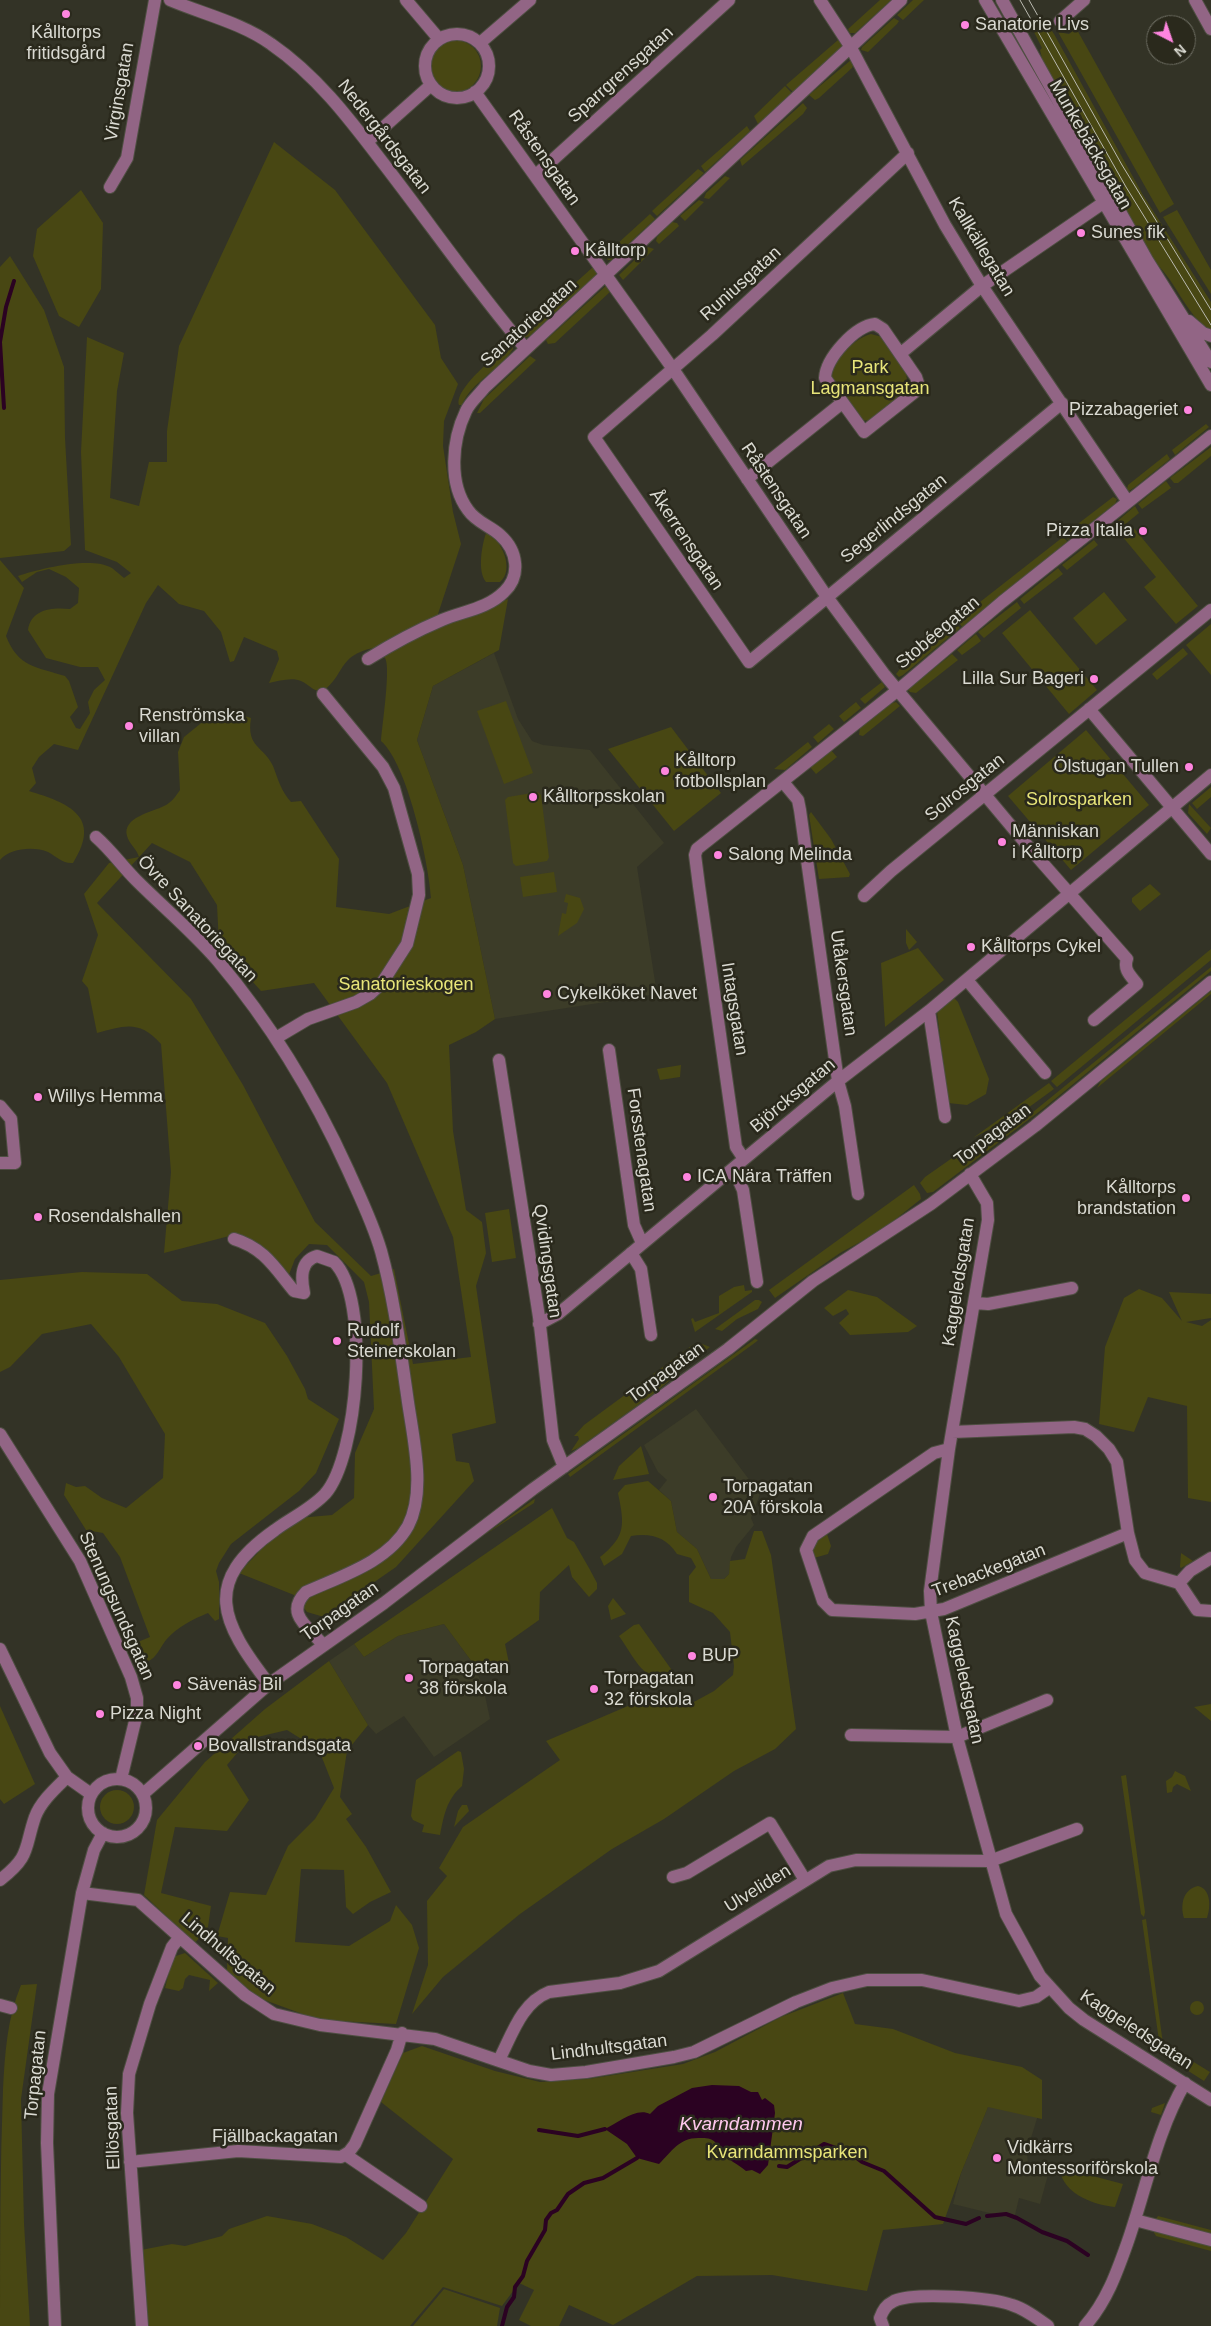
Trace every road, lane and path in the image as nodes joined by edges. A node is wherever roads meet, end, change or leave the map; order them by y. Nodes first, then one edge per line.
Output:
1 (155, 0) edge
2 (170, 0) edge
3 (406, 0) edge
4 (530, 0) edge
5 (729, 0) edge
6 (820, 0) edge
7 (901, 0) edge
8 (985, 0) edge
9 (1002, 0) edge
10 (1084, 0) edge
11 (1195, 0) edge
12 (1060, 21) dead end
13 (1211, 30) edge
14 (439, 39) junction
15 (480, 43) junction
16 (850, 46) junction
17 (431, 85) junction
18 (475, 92) junction
19 (367, 142) junction
20 (908, 152) junction
21 (536, 175) junction
22 (110, 187) dead end
23 (1103, 203) junction
24 (606, 277) junction
25 (982, 286) junction
26 (1177, 309) junction
27 (1211, 336) edge
28 (526, 349) junction
29 (900, 354) junction
30 (1211, 362) edge
31 (672, 369) junction
32 (1211, 385) edge
33 (842, 403) junction
34 (1062, 403) junction
35 (1211, 436) edge
36 (594, 437) joint
37 (747, 479) junction
38 (1128, 502) junction
39 (827, 597) junction
40 (1211, 610) edge
41 (368, 659) dead end
42 (749, 662) joint
43 (898, 690) junction
44 (323, 694) dead end
45 (1089, 709) junction
46 (1211, 775) edge
47 (783, 782) junction
48 (985, 794) junction
49 (1173, 807) junction
50 (96, 837) dead end
51 (1211, 854) edge
52 (696, 861) joint
53 (1069, 893) junction
54 (864, 896) dead end
55 (967, 980) junction
56 (1211, 982) edge
57 (929, 1011) junction
58 (1094, 1020) dead end
59 (276, 1038) junction
60 (499, 1060) dead end
61 (596, 1062) dead end
62 (1045, 1073) dead end
63 (838, 1081) junction
64 (0, 1106) edge
65 (945, 1116) dead end
66 (744, 1159) junction
67 (0, 1163) edge
68 (730, 1171) junction
69 (970, 1174) junction
70 (858, 1194) dead end
71 (234, 1239) dead end
72 (642, 1243) junction
73 (631, 1253) junction
74 (757, 1282) dead end
75 (1072, 1288) dead end
76 (975, 1304) junction
77 (539, 1324) junction
78 (651, 1335) dead end
79 (952, 1432) junction
80 (0, 1434) edge
81 (949, 1449) junction
82 (564, 1467) junction
83 (1128, 1533) junction
84 (1211, 1558) edge
85 (1179, 1583) junction
86 (1211, 1611) edge
87 (931, 1612) junction
88 (323, 1645) junction
89 (0, 1648) edge
90 (269, 1684) junction
91 (1047, 1700) dead end
92 (851, 1735) dead end
93 (957, 1737) junction
94 (67, 1777) junction
95 (121, 1779) junction
96 (91, 1794) junction
97 (143, 1794) junction
98 (1077, 1830) dead end
99 (103, 1833) junction
100 (990, 1862) junction
101 (673, 1877) dead end
102 (0, 1880) edge
103 (805, 1880) junction
104 (82, 1893) junction
105 (179, 1938) junction
106 (1049, 1988) junction
107 (402, 2034) junction
108 (499, 2060) junction
109 (1185, 2083) junction
110 (1211, 2100) edge
111 (346, 2155) junction
112 (130, 2162) junction
113 (421, 2206) dead end
114 (1135, 2220) junction
115 (1211, 2240) edge
116 (55, 2326) edge
117 (142, 2326) edge
118 (883, 2326) edge
119 (1048, 2326) edge
120 (1085, 2326) edge

1 - 22 street, Virginsgatan
2 - 19 street, Nedergårdsgatan
3 - 14 street
4 - 15 street
5 - 21 street, Sparrgrensgatan
6 - 16 street, Kallkällegatan
7 - 16 street, Sanatoriegatan
8 - 23 street, Munkebäcksgatan
9 - 26 street, Munkebäcksgatan
10 - 12 street
11 - 13 street
14 - 15 street
14 - 17 street
15 - 18 street
16 - 20 street, Kallkällegatan
16 - 24 street, Sanatoriegatan
17 - 18 street
17 - 19 street
18 - 21 street, Råstensgatan
19 - 28 street, Nedergårdsgatan
20 - 25 street, Kallkällegatan
20 - 31 street, Runiusgatan
21 - 24 street, Råstensgatan
23 - 25 street
23 - 32 street, Munkebäcksgatan
24 - 28 street, Sanatoriegatan
24 - 31 street, Råstensgatan
25 - 29 street
25 - 34 street, Kallkällegatan
26 - 27 street
26 - 30 street, Munkebäcksgatan
28 - 41 street, Sanatoriegatan
29 - 33 street
29 - 33 street
31 - 36 street, Runiusgatan
31 - 37 street, Råstensgatan
33 - 37 street
34 - 38 street, Kallkällegatan
34 - 39 street, Segerlindsgatan
35 - 38 street, Stobéegatan
36 - 42 street, Åkerrensgatan
37 - 39 street, Råstensgatan
38 - 43 street, Stobéegatan
39 - 42 street, Segerlindsgatan
39 - 43 street, Råstensgatan
40 - 45 street, Solrosgatan
43 - 47 street, Stobéegatan
43 - 48 street, Råstensgatan
44 - 59 street
45 - 48 street, Solrosgatan
45 - 49 street
46 - 49 street, Björcksgatan
47 - 52 street, Stobéegatan
47 - 63 street, Utåkersgatan
48 - 53 street, Råstensgatan
48 - 54 street, Solrosgatan
49 - 51 street
49 - 53 street, Björcksgatan
50 - 59 street, Övre Sanatoriegatan
52 - 66 street, Intagsgatan
53 - 55 street, Björcksgatan
53 - 58 street
55 - 57 street, Björcksgatan
55 - 62 street
56 - 69 street, Torpagatan
57 - 63 street, Björcksgatan
57 - 65 street
59 - 88 street, Övre Sanatoriegatan
60 - 77 street, Qvidingsgatan
61 - 72 street, Forsstenagatan
63 - 66 street, Björcksgatan
63 - 70 street, Utåkersgatan
64 - 67 street
66 - 68 street, Björcksgatan
68 - 72 street, Björcksgatan
68 - 74 street
69 - 76 street, Kaggeledsgatan
69 - 82 street, Torpagatan
71 - 90 street
72 - 73 street, Björcksgatan
73 - 77 street, Björcksgatan
73 - 78 street
75 - 76 street
76 - 79 street, Kaggeledsgatan
77 - 82 street, Qvidingsgatan
79 - 81 street, Kaggeledsgatan
79 - 83 street
80 - 95 street, Stenungsundsgatan
81 - 87 street, Kaggeledsgatan
81 - 87 street, Trebackegatan
82 - 88 street, Torpagatan
83 - 85 street
83 - 87 street, Trebackegatan
84 - 85 street
85 - 86 street
87 - 93 street, Kaggeledsgatan
88 - 90 street, Torpagatan
89 - 94 street
90 - 97 street, Torpagatan
91 - 93 street
92 - 93 street
93 - 100 street, Kaggeledsgatan
94 - 96 street
94 - 102 street
95 - 96 street
95 - 97 street
96 - 99 street
97 - 99 street
98 - 100 street, Ulveliden
99 - 104 street, Torpagatan
100 - 103 street, Ulveliden
100 - 106 street, Kaggeledsgatan
101 - 103 street
103 - 108 street, Ulveliden
104 - 105 street, Lindhultsgatan
104 - 116 street, Torpagatan
105 - 107 street, Lindhultsgatan
105 - 112 street, Ellösgatan
106 - 108 street, Lindhultsgatan
106 - 109 street, Kaggeledsgatan
107 - 108 street, Lindhultsgatan
107 - 111 street, Fjällbackagatan
109 - 110 street, Kaggeledsgatan
109 - 114 street
111 - 112 street, Fjällbackagatan
111 - 113 street
112 - 117 street, Ellösgatan
114 - 115 street
114 - 120 street
118 - 119 street

